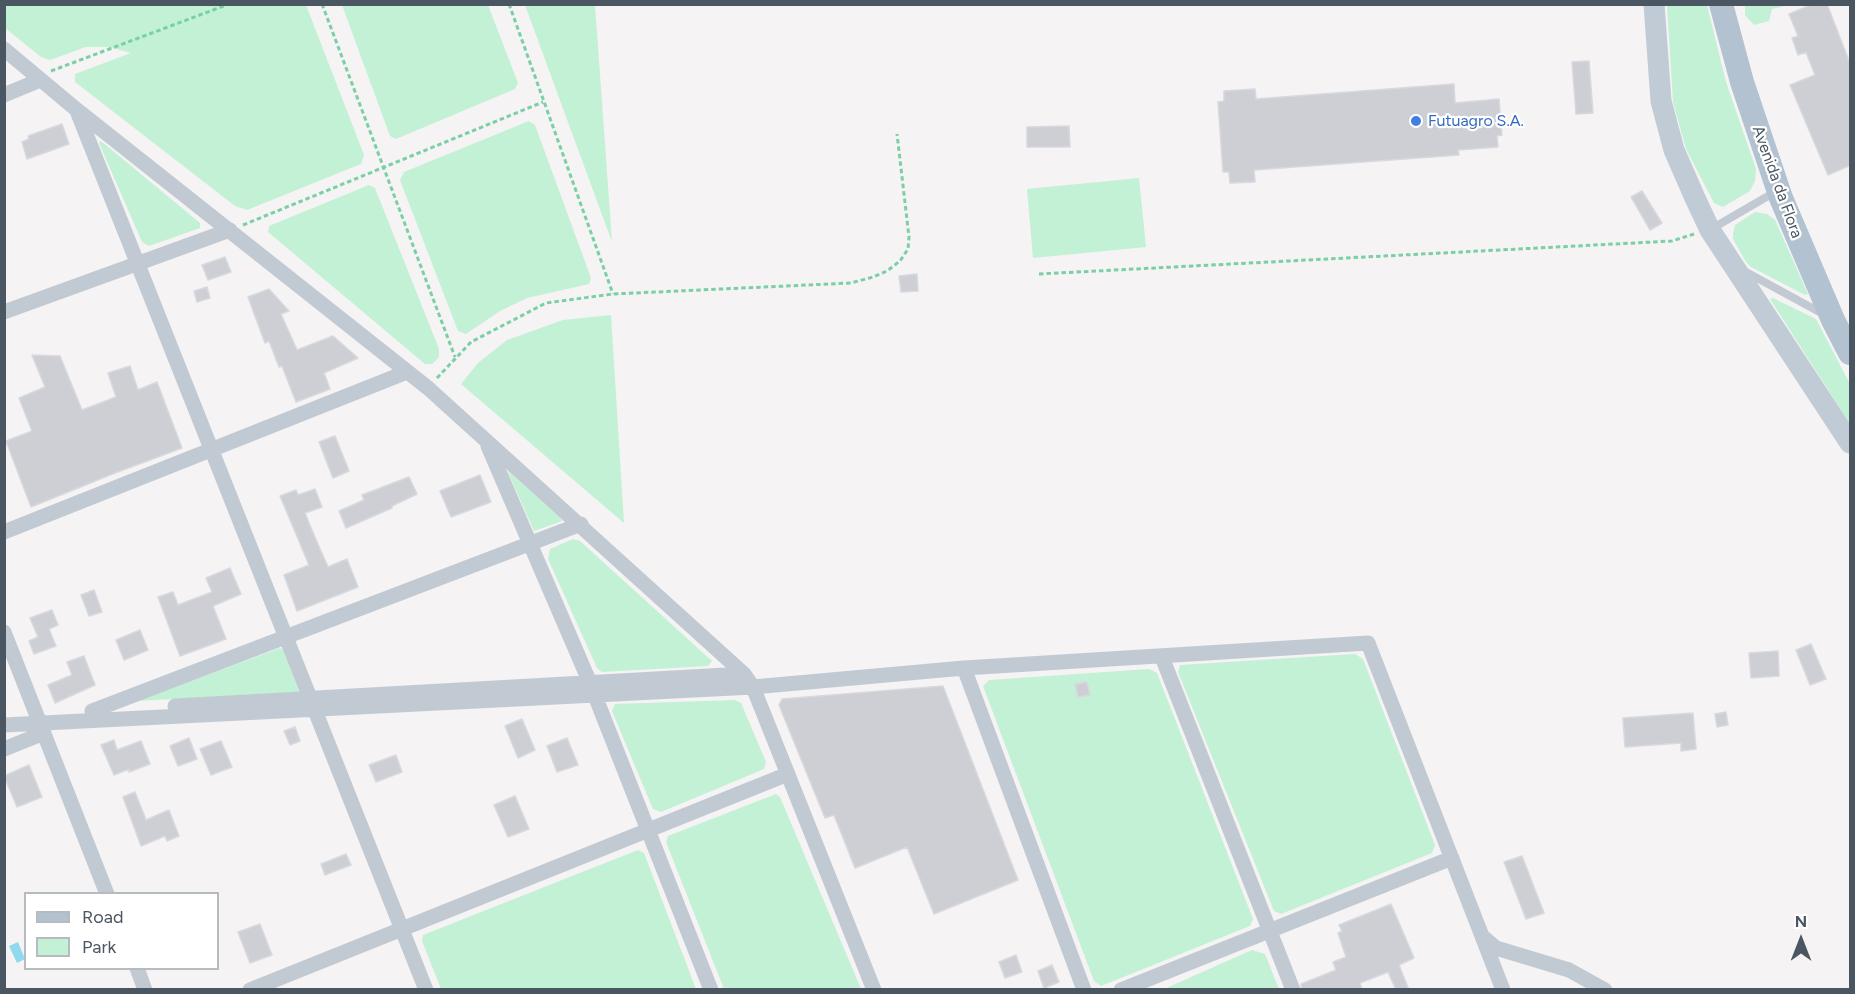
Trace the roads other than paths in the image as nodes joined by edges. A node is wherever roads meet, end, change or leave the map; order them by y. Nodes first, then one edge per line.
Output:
1 (1654, 4) edge
2 (1721, 4) edge
3 (4, 49) edge
4 (38, 78) junction
5 (4, 95) edge
6 (76, 110) junction
7 (1779, 190) junction
8 (230, 230) junction
9 (1710, 230) junction
10 (138, 264) junction
11 (1734, 266) junction
12 (4, 312) edge
13 (1833, 320) junction
14 (1851, 353) edge
15 (406, 372) junction
16 (486, 440) junction
17 (1851, 443) edge
18 (212, 449) junction
19 (580, 524) junction
20 (4, 532) edge
21 (530, 543) junction
22 (4, 632) edge
23 (287, 636) junction
24 (1162, 657) junction
25 (964, 669) junction
26 (749, 680) junction
27 (593, 689) junction
28 (314, 704) junction
29 (92, 711) junction
30 (4, 716) edge
31 (40, 723) junction
32 (4, 725) edge
33 (4, 748) edge
34 (788, 774) junction
35 (648, 830) junction
36 (1452, 858) junction
37 (106, 892) edge
38 (402, 929) junction
39 (1270, 931) junction
40 (1483, 937) junction
41 (137, 970) edge
42 (145, 990) edge
43 (250, 990) edge
44 (426, 990) edge
45 (711, 990) edge
46 (874, 990) edge
47 (1084, 990) edge
48 (1121, 990) edge
49 (1293, 990) edge
50 (1503, 990) edge
51 (1605, 990) edge

1 - 9 street
2 - 7 main road, Avenida da Flora
3 - 4 street
4 - 5 street
4 - 6 street
6 - 8 street
6 - 10 street
7 - 9 lane
7 - 13 main road, Avenida da Flora
8 - 10 street
8 - 15 street
9 - 11 street
10 - 12 street
10 - 18 street
11 - 13 lane
11 - 17 street
13 - 14 main road, Avenida da Flora
15 - 16 street
15 - 18 street
16 - 19 street
16 - 21 street
18 - 20 street
18 - 23 street
19 - 21 street
19 - 26 street
21 - 23 street
21 - 27 street
22 - 31 street
23 - 28 street
23 - 29 street
24 - 25 street
24 - 36 street
24 - 39 street
25 - 26 street
25 - 47 street
26 - 27 street
26 - 34 street
27 - 28 street
27 - 35 street
28 - 29 street
28 - 31 street
28 - 38 street
29 - 31 street
30 - 31 street
31 - 32 street
31 - 33 street
31 - 37 street
34 - 35 street
34 - 46 street
35 - 38 street
35 - 45 street
36 - 39 street
36 - 40 street
38 - 43 street
38 - 44 street
39 - 48 street
39 - 49 street
40 - 50 street
40 - 51 street
41 - 42 street

